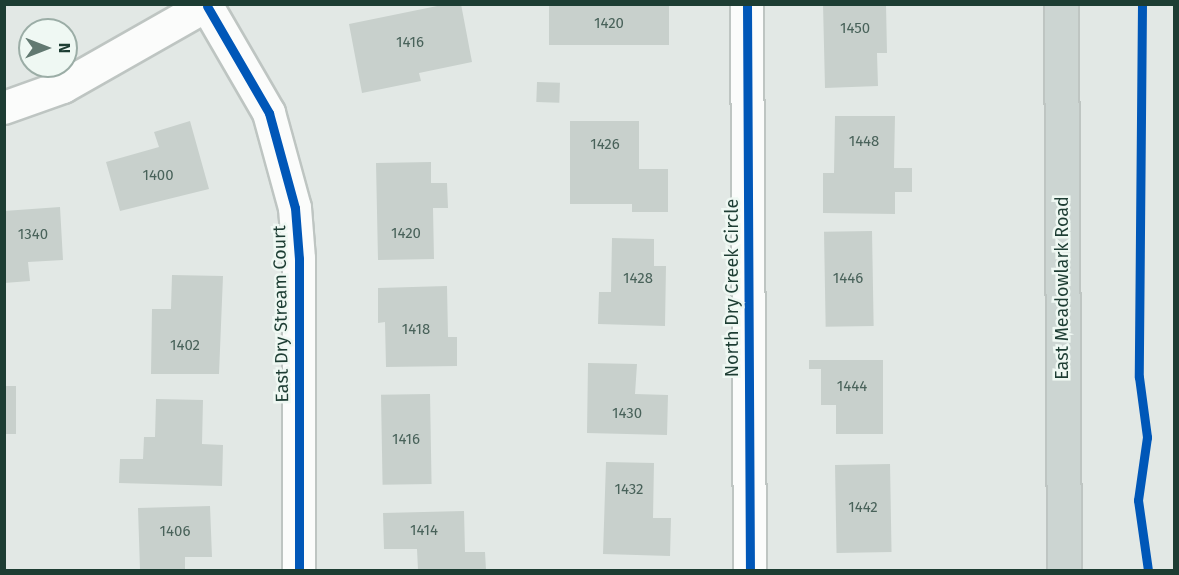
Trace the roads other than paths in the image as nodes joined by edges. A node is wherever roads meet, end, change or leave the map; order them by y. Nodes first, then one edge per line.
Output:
1 (747, 4) edge
2 (1061, 4) edge
3 (208, 5) edge
4 (4, 108) edge
5 (299, 570) edge
6 (750, 570) edge
7 (1064, 570) edge

1 - 6 street, North Dry Creek Circle
2 - 7 main road, East Meadowlark Road
3 - 4 street
3 - 5 street, East Dry Stream Court

